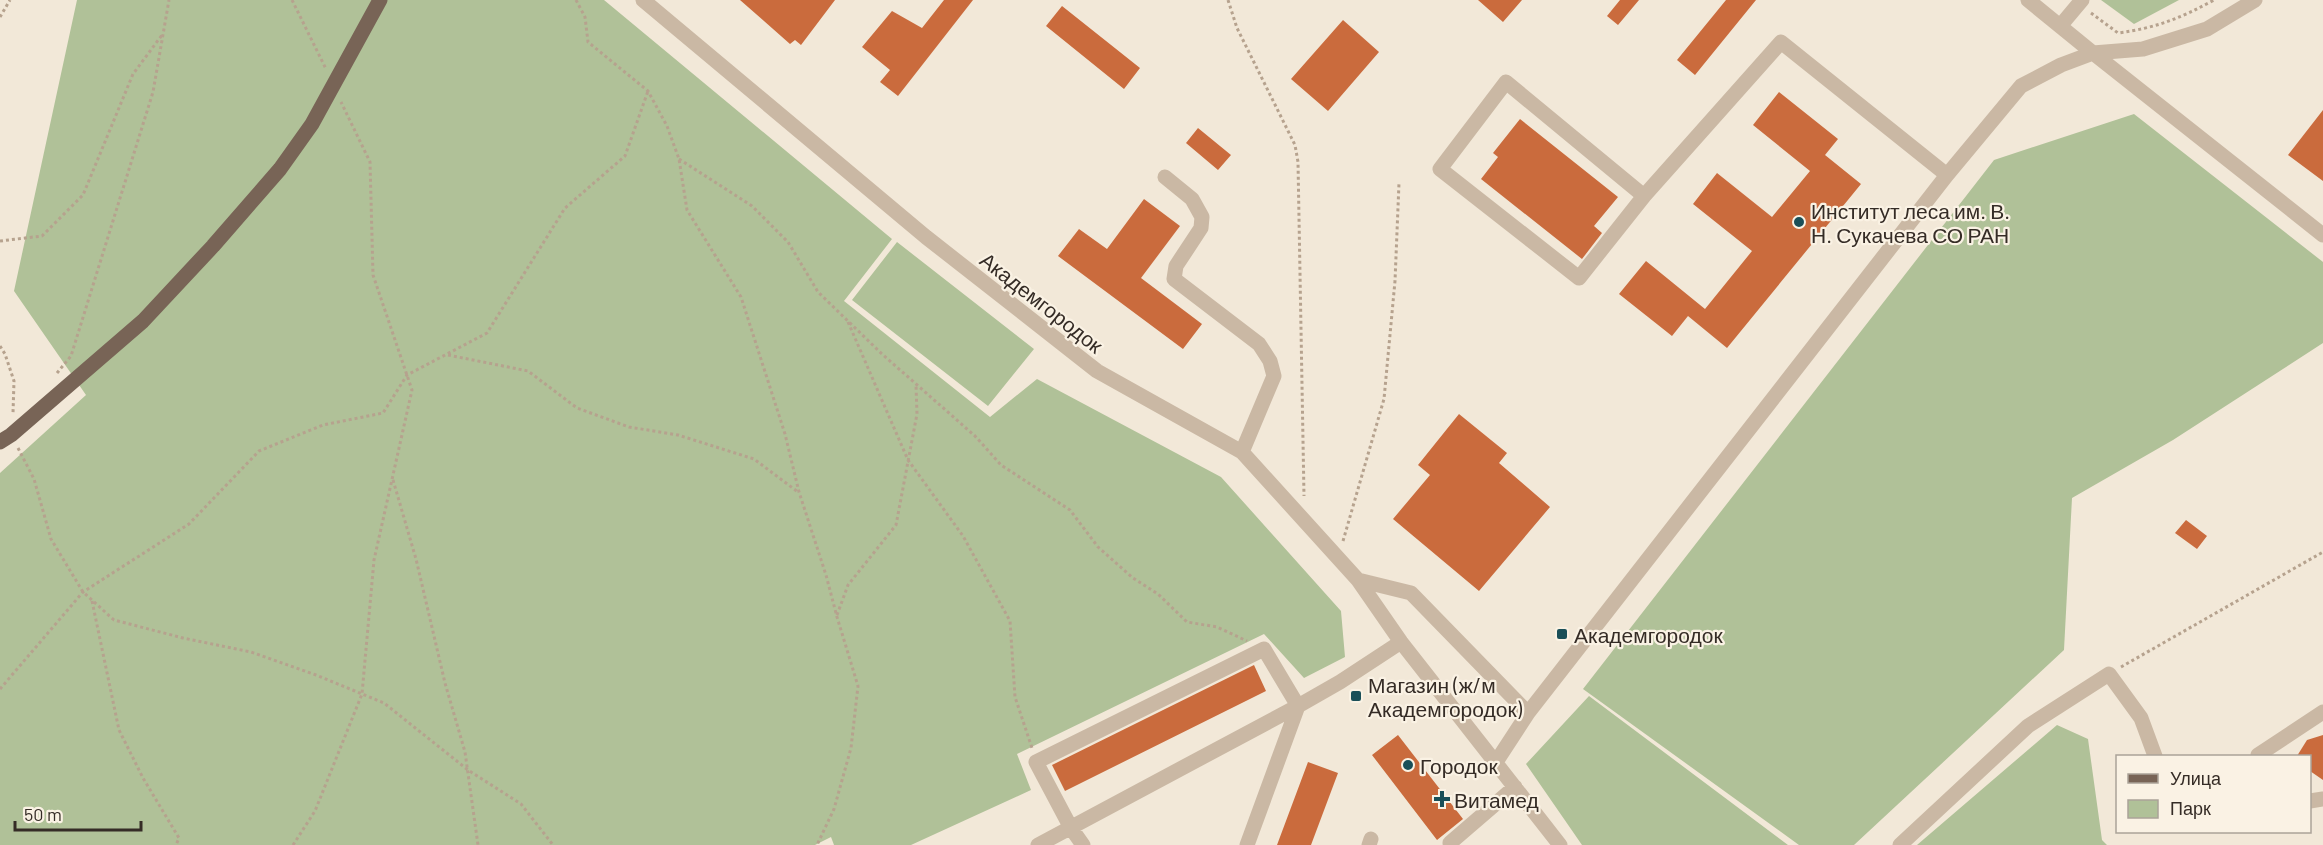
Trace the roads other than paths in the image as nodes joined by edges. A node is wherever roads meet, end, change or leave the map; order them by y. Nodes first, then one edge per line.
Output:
1 (380, 0) edge
2 (644, 0) edge
3 (2028, 0) edge
4 (2256, 0) edge
5 (2081, 2) edge
6 (2061, 25) junction
7 (2093, 53) junction
8 (1947, 175) junction
9 (1165, 177) dead end
10 (1644, 196) junction
11 (2323, 235) edge
12 (5, 438) edge
13 (1242, 452) junction
14 (1358, 580) junction
15 (1401, 642) junction
16 (1298, 706) junction
17 (2323, 712) edge
18 (1528, 713) junction
19 (2155, 755) edge
20 (2258, 755) edge
21 (1496, 762) junction
22 (1515, 788) junction
23 (1071, 828) junction
24 (1450, 843) dead end
25 (1038, 845) edge
26 (1083, 845) edge
27 (1246, 845) edge
28 (1560, 845) edge
29 (1900, 845) edge

1 - 12 main road
2 - 13 street, Академгородок
3 - 6 street
4 - 7 street
5 - 6 street
6 - 7 street
7 - 8 street
7 - 11 street
8 - 10 street
8 - 18 street
9 - 13 street
10 - 10 street
13 - 14 street, Академгородок
14 - 15 street, Академгородок
14 - 18 street
15 - 16 street
15 - 21 street, Академгородок
16 - 23 street
16 - 23 street
16 - 27 street
17 - 20 street
18 - 21 street
19 - 29 street
21 - 22 street, Академгородок
22 - 24 street
22 - 28 street, Академгородок
23 - 25 street
23 - 26 street

